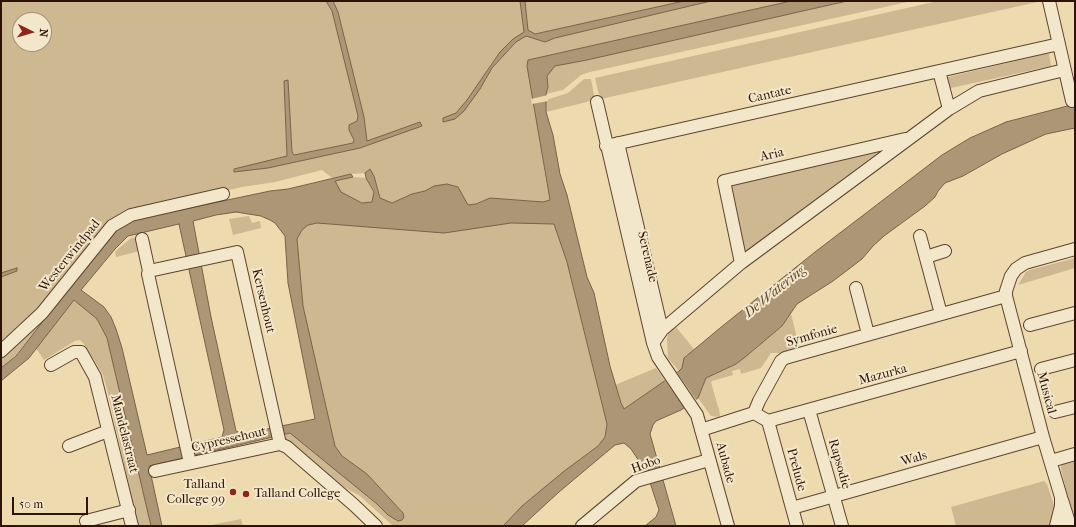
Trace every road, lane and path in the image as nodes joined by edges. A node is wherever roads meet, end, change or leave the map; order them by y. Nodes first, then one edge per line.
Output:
1 (1049, 1) edge
2 (1059, 44) junction
3 (1064, 70) junction
4 (939, 71) junction
5 (1072, 101) dead end
6 (597, 102) dead end
7 (949, 108) junction
8 (908, 138) junction
9 (618, 143) junction
10 (606, 146) junction
11 (223, 194) dead end
12 (920, 236) dead end
13 (142, 239) dead end
14 (1075, 249) edge
15 (946, 251) dead end
16 (926, 257) junction
17 (741, 263) junction
18 (149, 271) junction
19 (856, 288) dead end
20 (1006, 296) junction
21 (1075, 313) edge
22 (941, 314) junction
23 (1030, 325) dead end
24 (662, 330) junction
25 (868, 334) junction
26 (653, 343) junction
27 (1, 351) edge
28 (1021, 351) junction
29 (1075, 360) edge
30 (52, 365) dead end
31 (1041, 369) dead end
32 (693, 407) joint
33 (1075, 407) edge
34 (809, 410) junction
35 (1054, 412) dead end
36 (754, 413) junction
37 (768, 421) junction
38 (702, 430) junction
39 (108, 431) junction
40 (1043, 437) junction
41 (279, 442) junction
42 (69, 446) dead end
43 (1075, 454) edge
44 (709, 460) junction
45 (189, 461) junction
46 (1051, 461) junction
47 (155, 471) dead end
48 (833, 496) junction
49 (1061, 497) junction
50 (792, 508) junction
51 (128, 510) junction
52 (86, 521) dead end
53 (132, 526) edge
54 (376, 526) edge
55 (582, 526) edge
56 (728, 526) edge
57 (797, 526) edge
58 (842, 526) edge
59 (1056, 526) edge
60 (1068, 526) edge

1 - 2 street
2 - 3 street
2 - 4 street, Cantate
3 - 5 street
3 - 7 street, Aria
4 - 7 street
4 - 9 street, Cantate
6 - 10 street, Serenade
7 - 8 street, Aria
8 - 17 street, Aria
8 - 17 street, Aria
9 - 10 street, Cantate
9 - 24 street, Serenade
10 - 26 street, Serenade
11 - 27 street, Westerwindpad
12 - 16 street
13 - 18 street
14 - 20 street
15 - 16 street
16 - 22 street
17 - 24 street, Aria
18 - 41 street, Kersenhout
18 - 45 street
19 - 25 street
20 - 22 street, Symfonie
20 - 28 street, Musical
21 - 23 street
22 - 25 street, Symfonie
24 - 26 street, Aria
25 - 36 street, Symfonie
26 - 32 street, Serenade
28 - 34 street, Mazurka
28 - 40 street, Musical
29 - 31 street
30 - 39 street, Mandelastraat
32 - 38 street, Aubade
33 - 35 street
34 - 37 street, Mazurka
34 - 48 street, Rapsodie
36 - 37 street
36 - 38 street
37 - 50 street, Prelude
38 - 44 street, Aubade
39 - 42 street
39 - 51 street, Mandelastraat
40 - 46 street, Musical
40 - 48 street, Wals
41 - 45 street, Cypressehout
41 - 54 street, Cypressehout
43 - 46 street
44 - 55 street, Hobo
44 - 56 street, Aubade
45 - 47 street, Cypressehout
46 - 49 street, Musical
48 - 50 street, Wals
48 - 58 street, Rapsodie
49 - 59 street, Musical
49 - 60 street, Musical
50 - 57 street, Prelude
51 - 52 street
51 - 53 street, Mandelastraat

